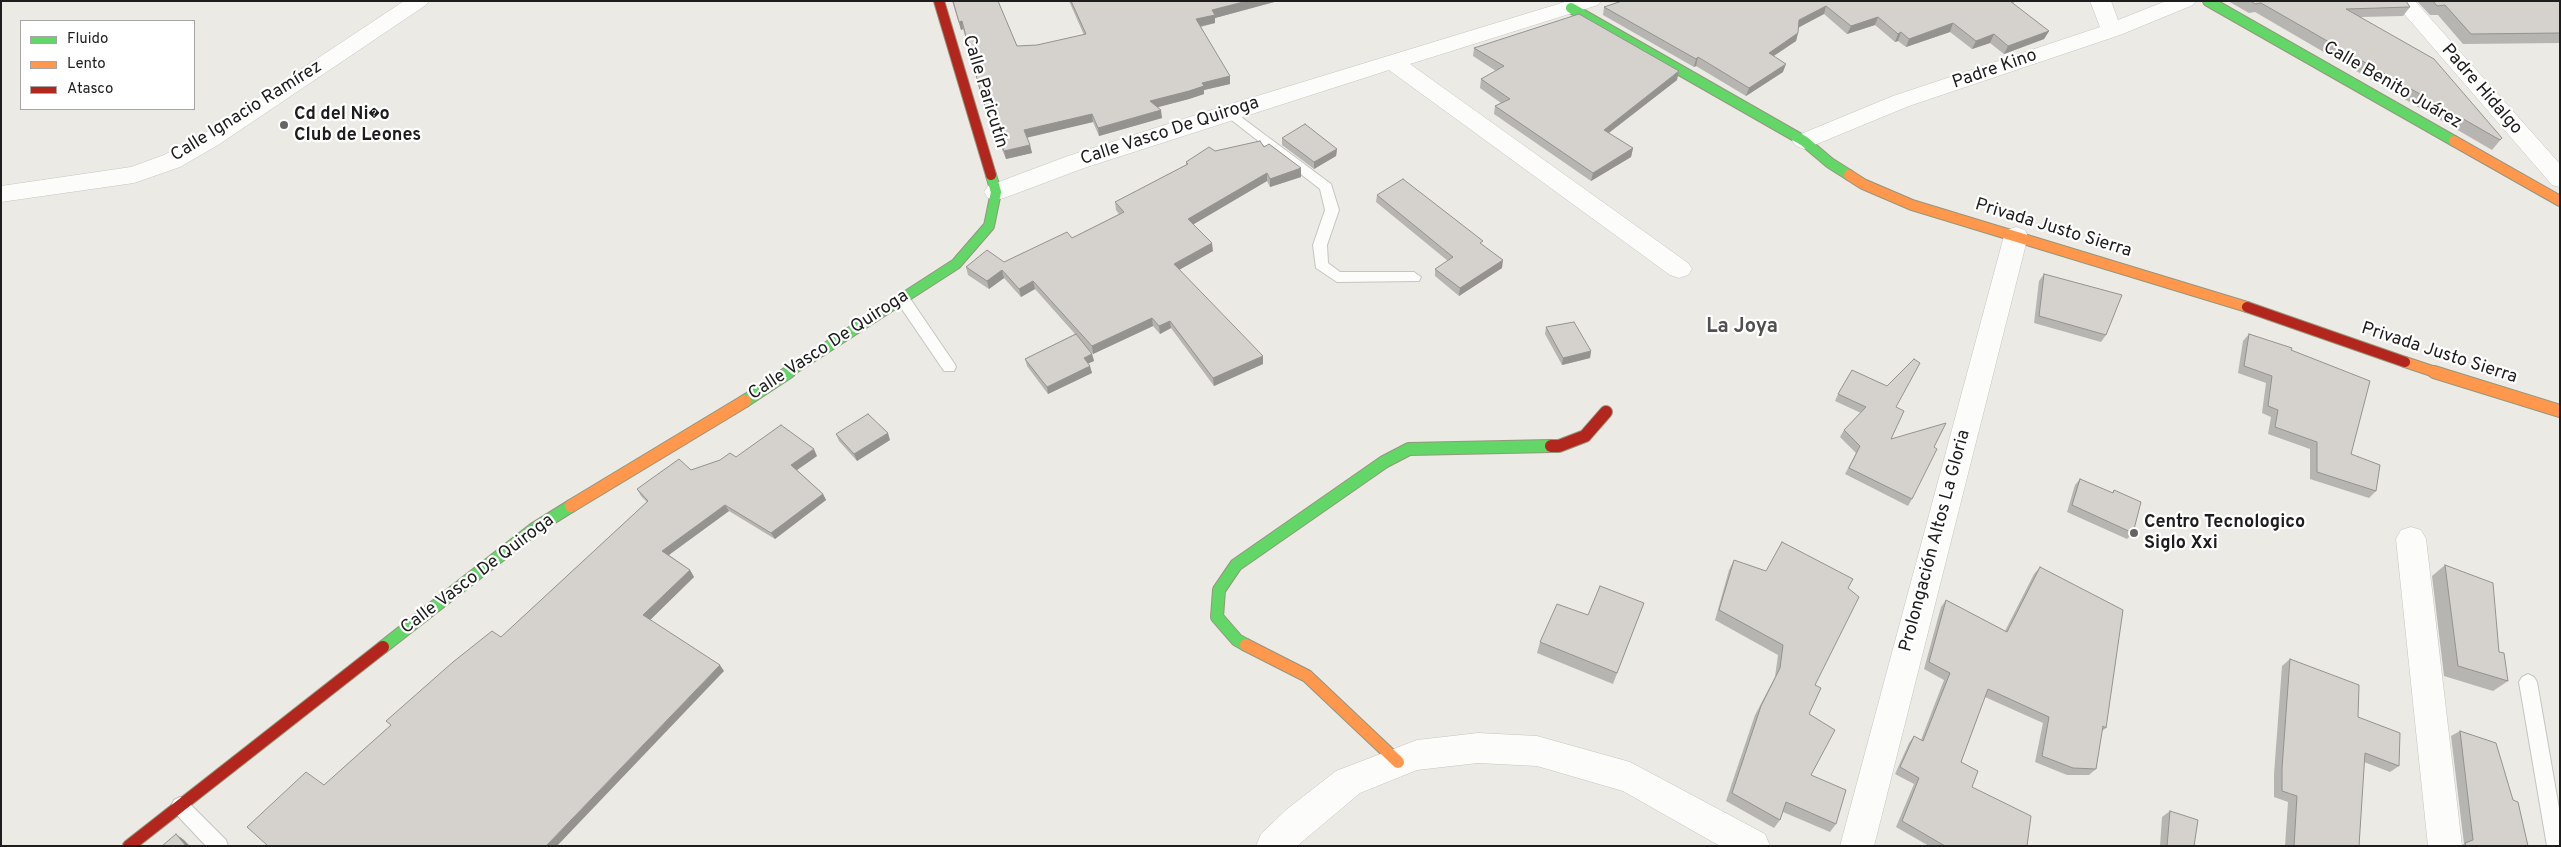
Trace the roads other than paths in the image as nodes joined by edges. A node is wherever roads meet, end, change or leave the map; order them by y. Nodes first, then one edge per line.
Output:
1 (419, 1) edge
2 (939, 1) edge
3 (2100, 1) edge
4 (2186, 1) edge
5 (2208, 1) edge
6 (2402, 1) edge
7 (1581, 4) edge
8 (2112, 30) junction
9 (1394, 62) junction
10 (1229, 112) junction
11 (1804, 141) junction
12 (2560, 179) edge
13 (996, 192) junction
14 (1, 194) edge
15 (2560, 201) edge
16 (2016, 236) junction
17 (1679, 269) dead end
18 (1414, 277) dead end
19 (902, 298) junction
20 (949, 367) dead end
21 (2560, 411) edge
22 (1606, 412) dead end
23 (2411, 539) dead end
24 (2528, 682) dead end
25 (1398, 762) junction
26 (180, 806) junction
27 (129, 846) edge
28 (219, 846) edge
29 (1273, 846) edge
30 (1753, 846) edge
31 (1857, 846) edge
32 (2445, 846) edge
33 (2556, 846) edge

1 - 14 street, Calle Ignacio Ramírez
2 - 13 street, Calle Paricutín
3 - 8 street
4 - 8 street, Padre Kino
5 - 15 street, Calle Benito Juárez
6 - 12 street, Padre Hidalgo
7 - 9 street, Calle Vasco De Quiroga
7 - 11 street, Privada Justo Sierra
8 - 11 street, Padre Kino
9 - 10 street, Calle Vasco De Quiroga
9 - 17 street
10 - 13 street, Calle Vasco De Quiroga
10 - 18 lane
11 - 16 street, Privada Justo Sierra
13 - 19 street, Calle Vasco De Quiroga
16 - 21 street, Privada Justo Sierra
16 - 31 street, Prolongación Altos La Gloria
19 - 20 lane
19 - 26 street, Calle Vasco De Quiroga
22 - 25 street
23 - 32 street
24 - 33 lane
25 - 29 street
25 - 30 street
26 - 27 street, Calle Vasco De Quiroga
26 - 28 lane

